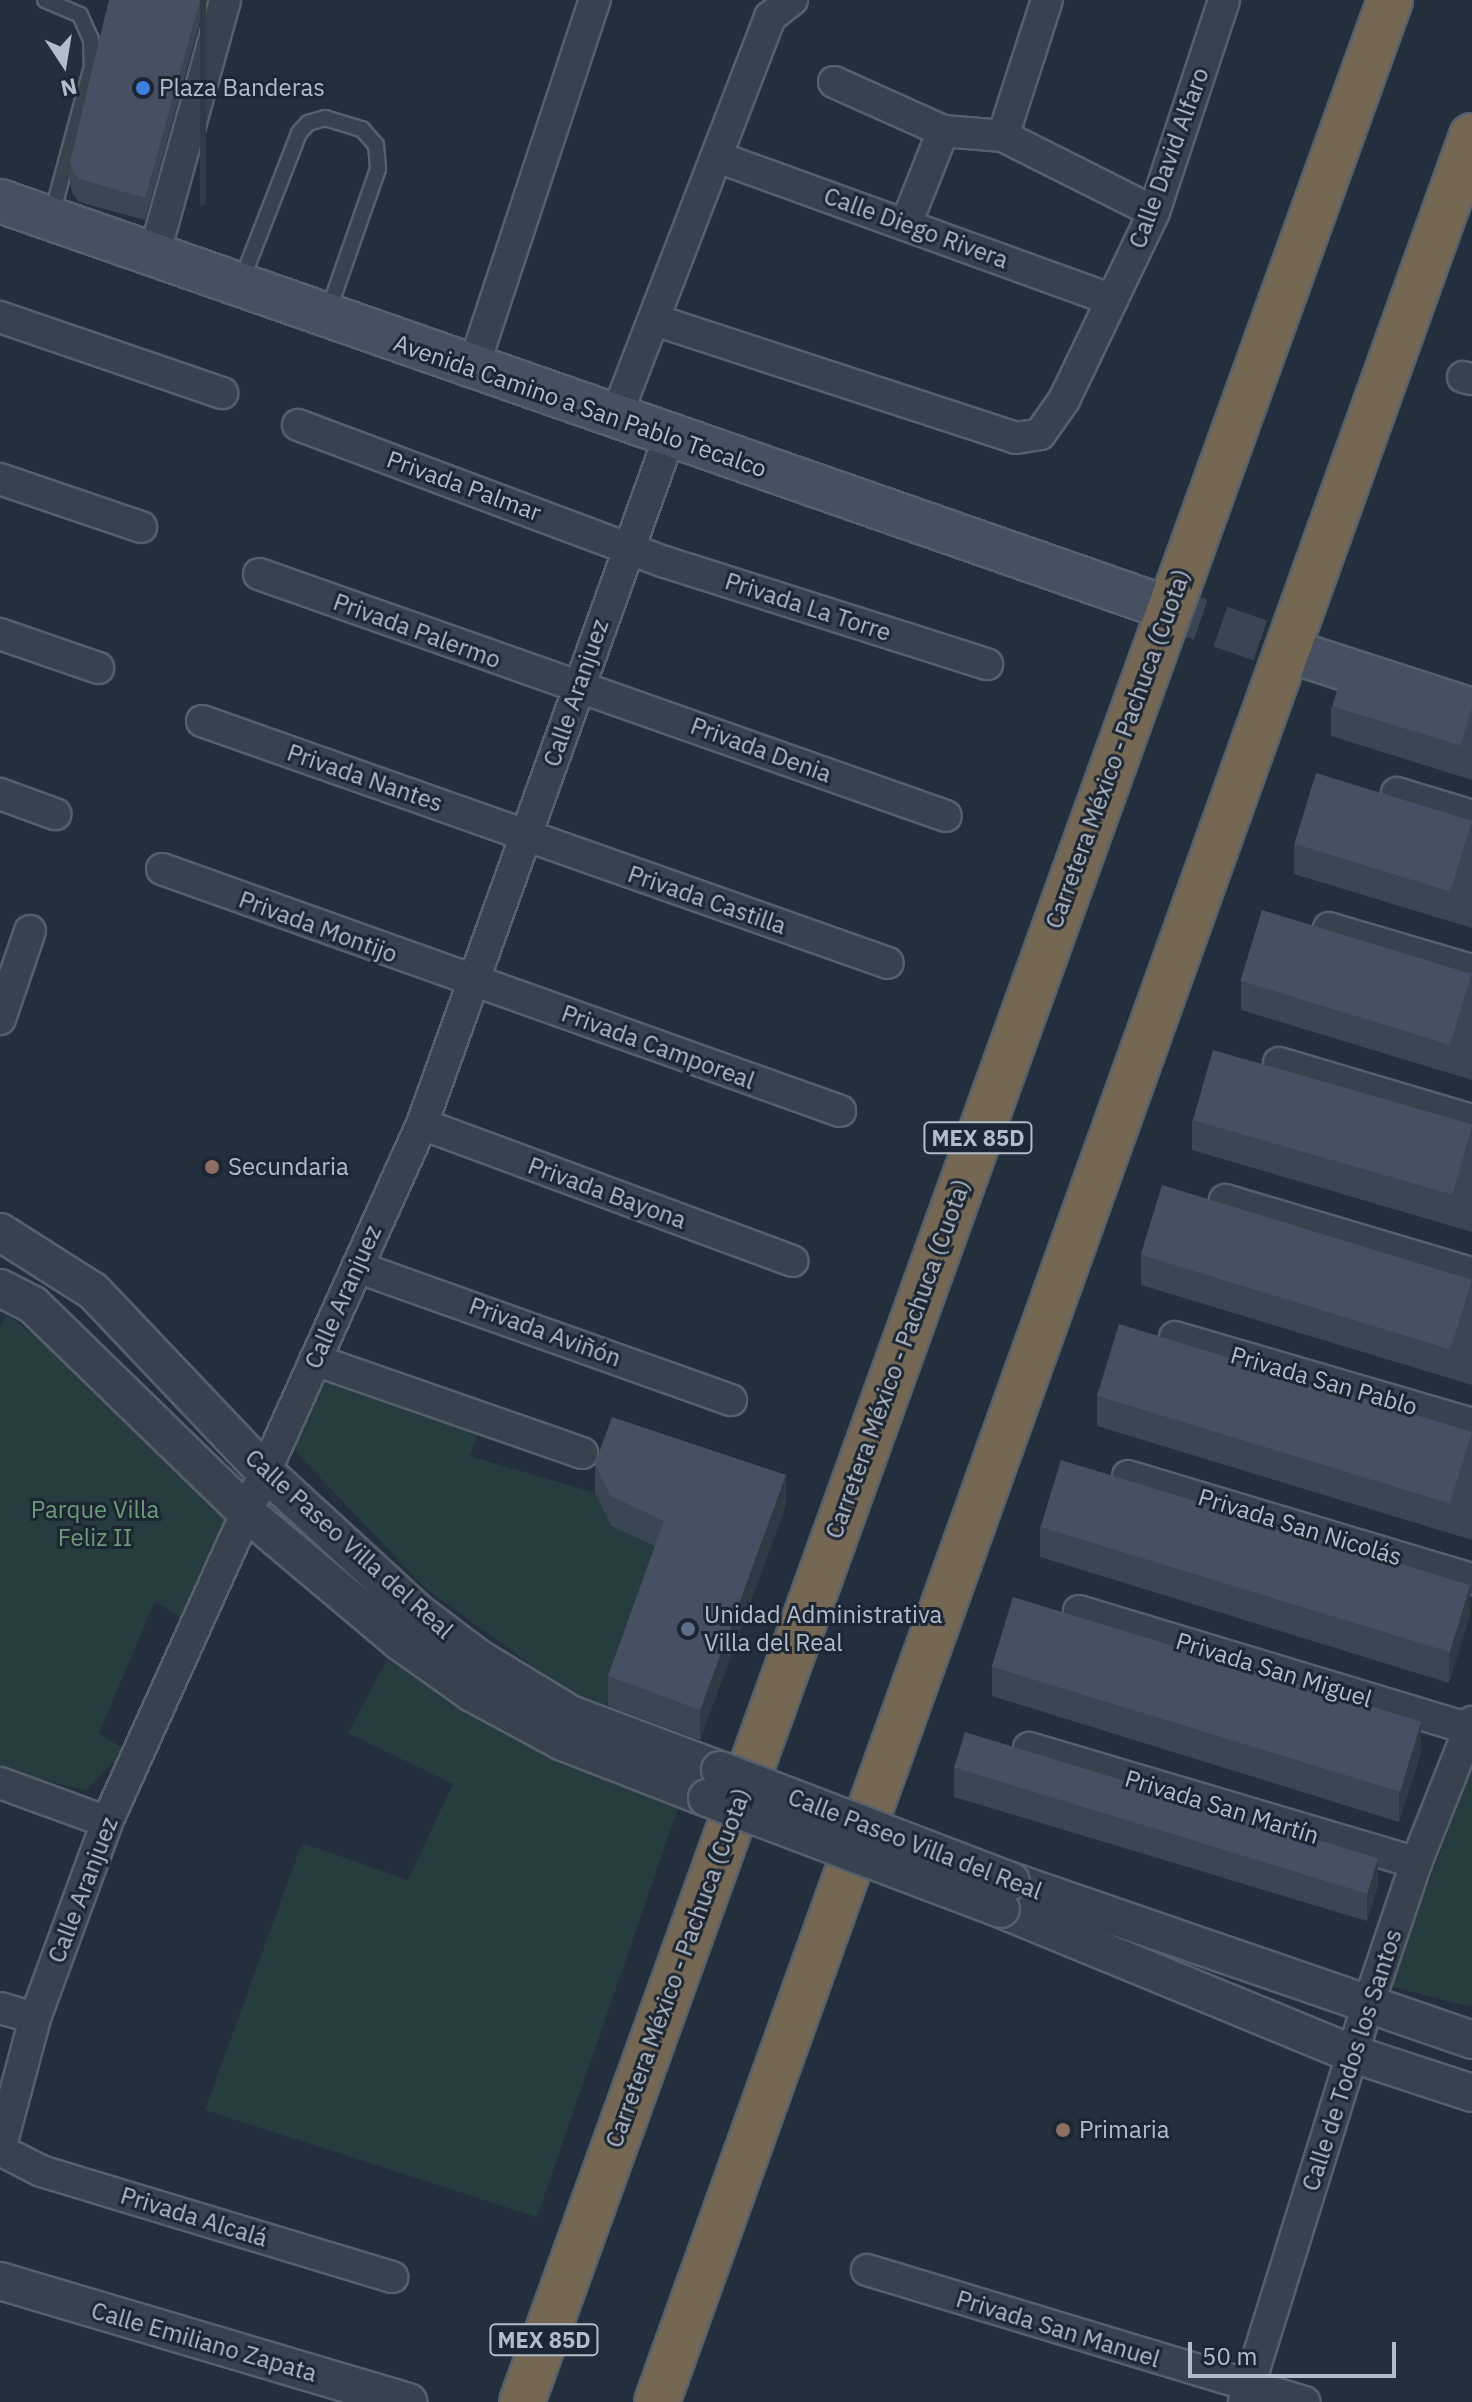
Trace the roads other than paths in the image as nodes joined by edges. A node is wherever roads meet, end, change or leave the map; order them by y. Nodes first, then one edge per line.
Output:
1 (45, 0) edge
2 (225, 0) edge
3 (595, 0) edge
4 (792, 0) edge
5 (1047, 0) edge
6 (1224, 0) edge
7 (1390, 0) edge
8 (834, 82) dead end
9 (943, 131) junction
10 (1003, 136) junction
11 (1472, 136) edge
12 (720, 158) junction
13 (0, 201) edge
14 (1154, 212) junction
15 (50, 219) junction
16 (906, 224) junction
17 (154, 255) junction
18 (240, 286) junction
19 (1112, 300) junction
20 (327, 316) junction
21 (0, 317) edge
22 (655, 320) junction
23 (473, 368) junction
24 (222, 393) dead end
25 (615, 419) junction
26 (298, 425) dead end
27 (669, 438) junction
28 (0, 479) edge
29 (141, 527) dead end
30 (630, 547) junction
31 (259, 574) dead end
32 (1161, 606) tunnel mouth
33 (0, 634) edge
34 (1311, 658) tunnel mouth
35 (987, 664) dead end
36 (98, 668) dead end
37 (575, 687) junction
38 (1472, 710) edge
39 (202, 721) dead end
40 (1397, 793) dead end
41 (0, 794) edge
42 (55, 814) dead end
43 (946, 816) dead end
44 (1472, 816) edge
45 (528, 836) junction
46 (162, 869) dead end
47 (1329, 928) edge
48 (30, 931) dead end
49 (888, 963) dead end
50 (1472, 970) edge
51 (476, 983) junction
52 (0, 1019) edge
53 (1279, 1063) dead end
54 (840, 1111) dead end
55 (1472, 1120) edge
56 (422, 1124) junction
57 (1225, 1200) edge
58 (0, 1232) edge
59 (792, 1261) dead end
60 (357, 1267) junction
61 (1472, 1273) edge
62 (0, 1288) edge
63 (1175, 1337) edge
64 (315, 1360) junction
65 (731, 1400) dead end
66 (1472, 1424) edge
67 (582, 1453) dead end
68 (264, 1471) junction
69 (1128, 1476) dead end
70 (246, 1512) junction
71 (1472, 1579) edge
72 (1079, 1611) dead end
73 (1471, 1726) edge
74 (1029, 1748) edge
75 (0, 1783) edge
76 (714, 1784) junction
77 (107, 1822) junction
78 (1416, 1863) junction
79 (1006, 1895) junction
80 (1368, 2005) junction
81 (0, 2008) edge
82 (35, 2018) junction
83 (1472, 2040) edge
84 (1353, 2054) junction
85 (1472, 2093) edge
86 (0, 2149) edge
87 (867, 2270) dead end
88 (392, 2277) dead end
89 (0, 2281) edge
90 (1247, 2394) edge
91 (408, 2402) edge
92 (522, 2402) edge
93 (657, 2402) edge
94 (1304, 2402) edge

1 - 15 lane
2 - 17 street
3 - 23 street
4 - 12 street
5 - 10 street
6 - 14 street, Calle David Alfaro
7 - 92 highway, Carretera México - Pachuca (Cuota) / MEX 85D
8 - 9 street
9 - 10 street
9 - 16 street
10 - 14 street
11 - 93 highway
12 - 16 street, Calle Diego Rivera
12 - 22 street
13 - 15 main road, Avenida Camino a San Pablo Tecalco
14 - 19 street, Calle David Alfaro
15 - 17 main road, Avenida Camino a San Pablo Tecalco
16 - 19 street, Calle Diego Rivera
17 - 18 main road, Avenida Camino a San Pablo Tecalco
18 - 20 main road, Avenida Camino a San Pablo Tecalco
18 - 20 lane
19 - 22 street, Calle David Alfaro
20 - 23 main road, Avenida Camino a San Pablo Tecalco
21 - 24 street
22 - 25 street
23 - 25 main road, Avenida Camino a San Pablo Tecalco
25 - 27 main road, Avenida Camino a San Pablo Tecalco
26 - 30 street, Privada Palmar
27 - 30 street, Calle Aranjuez
27 - 32 main road, Avenida Camino a San Pablo Tecalco
28 - 29 street
30 - 35 street, Privada La Torre
30 - 37 street, Calle Aranjuez
31 - 37 street, Privada Palermo
33 - 36 street
34 - 38 main road
37 - 43 street, Privada Denia
37 - 45 street, Calle Aranjuez
39 - 45 street, Privada Nantes
40 - 44 street
41 - 42 street
45 - 49 street, Privada Castilla
45 - 51 street, Calle Aranjuez
46 - 51 street, Privada Montijo
47 - 50 street
48 - 52 street
51 - 54 street, Privada Camporeal
51 - 56 street, Calle Aranjuez
53 - 55 street
56 - 59 street, Privada Bayona
56 - 60 street, Calle Aranjuez
57 - 61 street
58 - 68 street, Calle Paseo Villa del Real
60 - 64 street, Calle Aranjuez
60 - 65 street, Privada Aviñón
62 - 70 street, Calle Paseo Villa del Real
63 - 66 street, Privada San Pablo
64 - 67 street
64 - 68 street, Calle Aranjuez
68 - 70 street, Calle Aranjuez
68 - 76 street, Calle Paseo Villa del Real
69 - 71 street, Privada San Nicolás
70 - 76 street, Calle Paseo Villa del Real
70 - 77 street, Calle Aranjuez
72 - 73 street, Privada San Miguel
73 - 78 street, Calle de Todos los Santos
74 - 78 street, Privada San Martín
75 - 77 street
76 - 79 street, Calle Paseo Villa del Real, bridge
77 - 82 street, Calle Aranjuez
78 - 80 street, Calle de Todos los Santos
79 - 80 street, Calle Paseo Villa del Real
79 - 84 street, Calle Paseo Villa del Real
80 - 83 street, Calle Paseo Villa del Real
80 - 84 street, Calle de Todos los Santos
81 - 82 street
82 - 86 street, Calle Aranjuez
84 - 85 street, Calle Paseo Villa del Real
84 - 90 street, Calle de Todos los Santos
86 - 88 street, Privada Alcalá
87 - 90 street, Privada San Manuel
89 - 91 street, Calle Emiliano Zapata
90 - 94 street, Privada San Manuel

